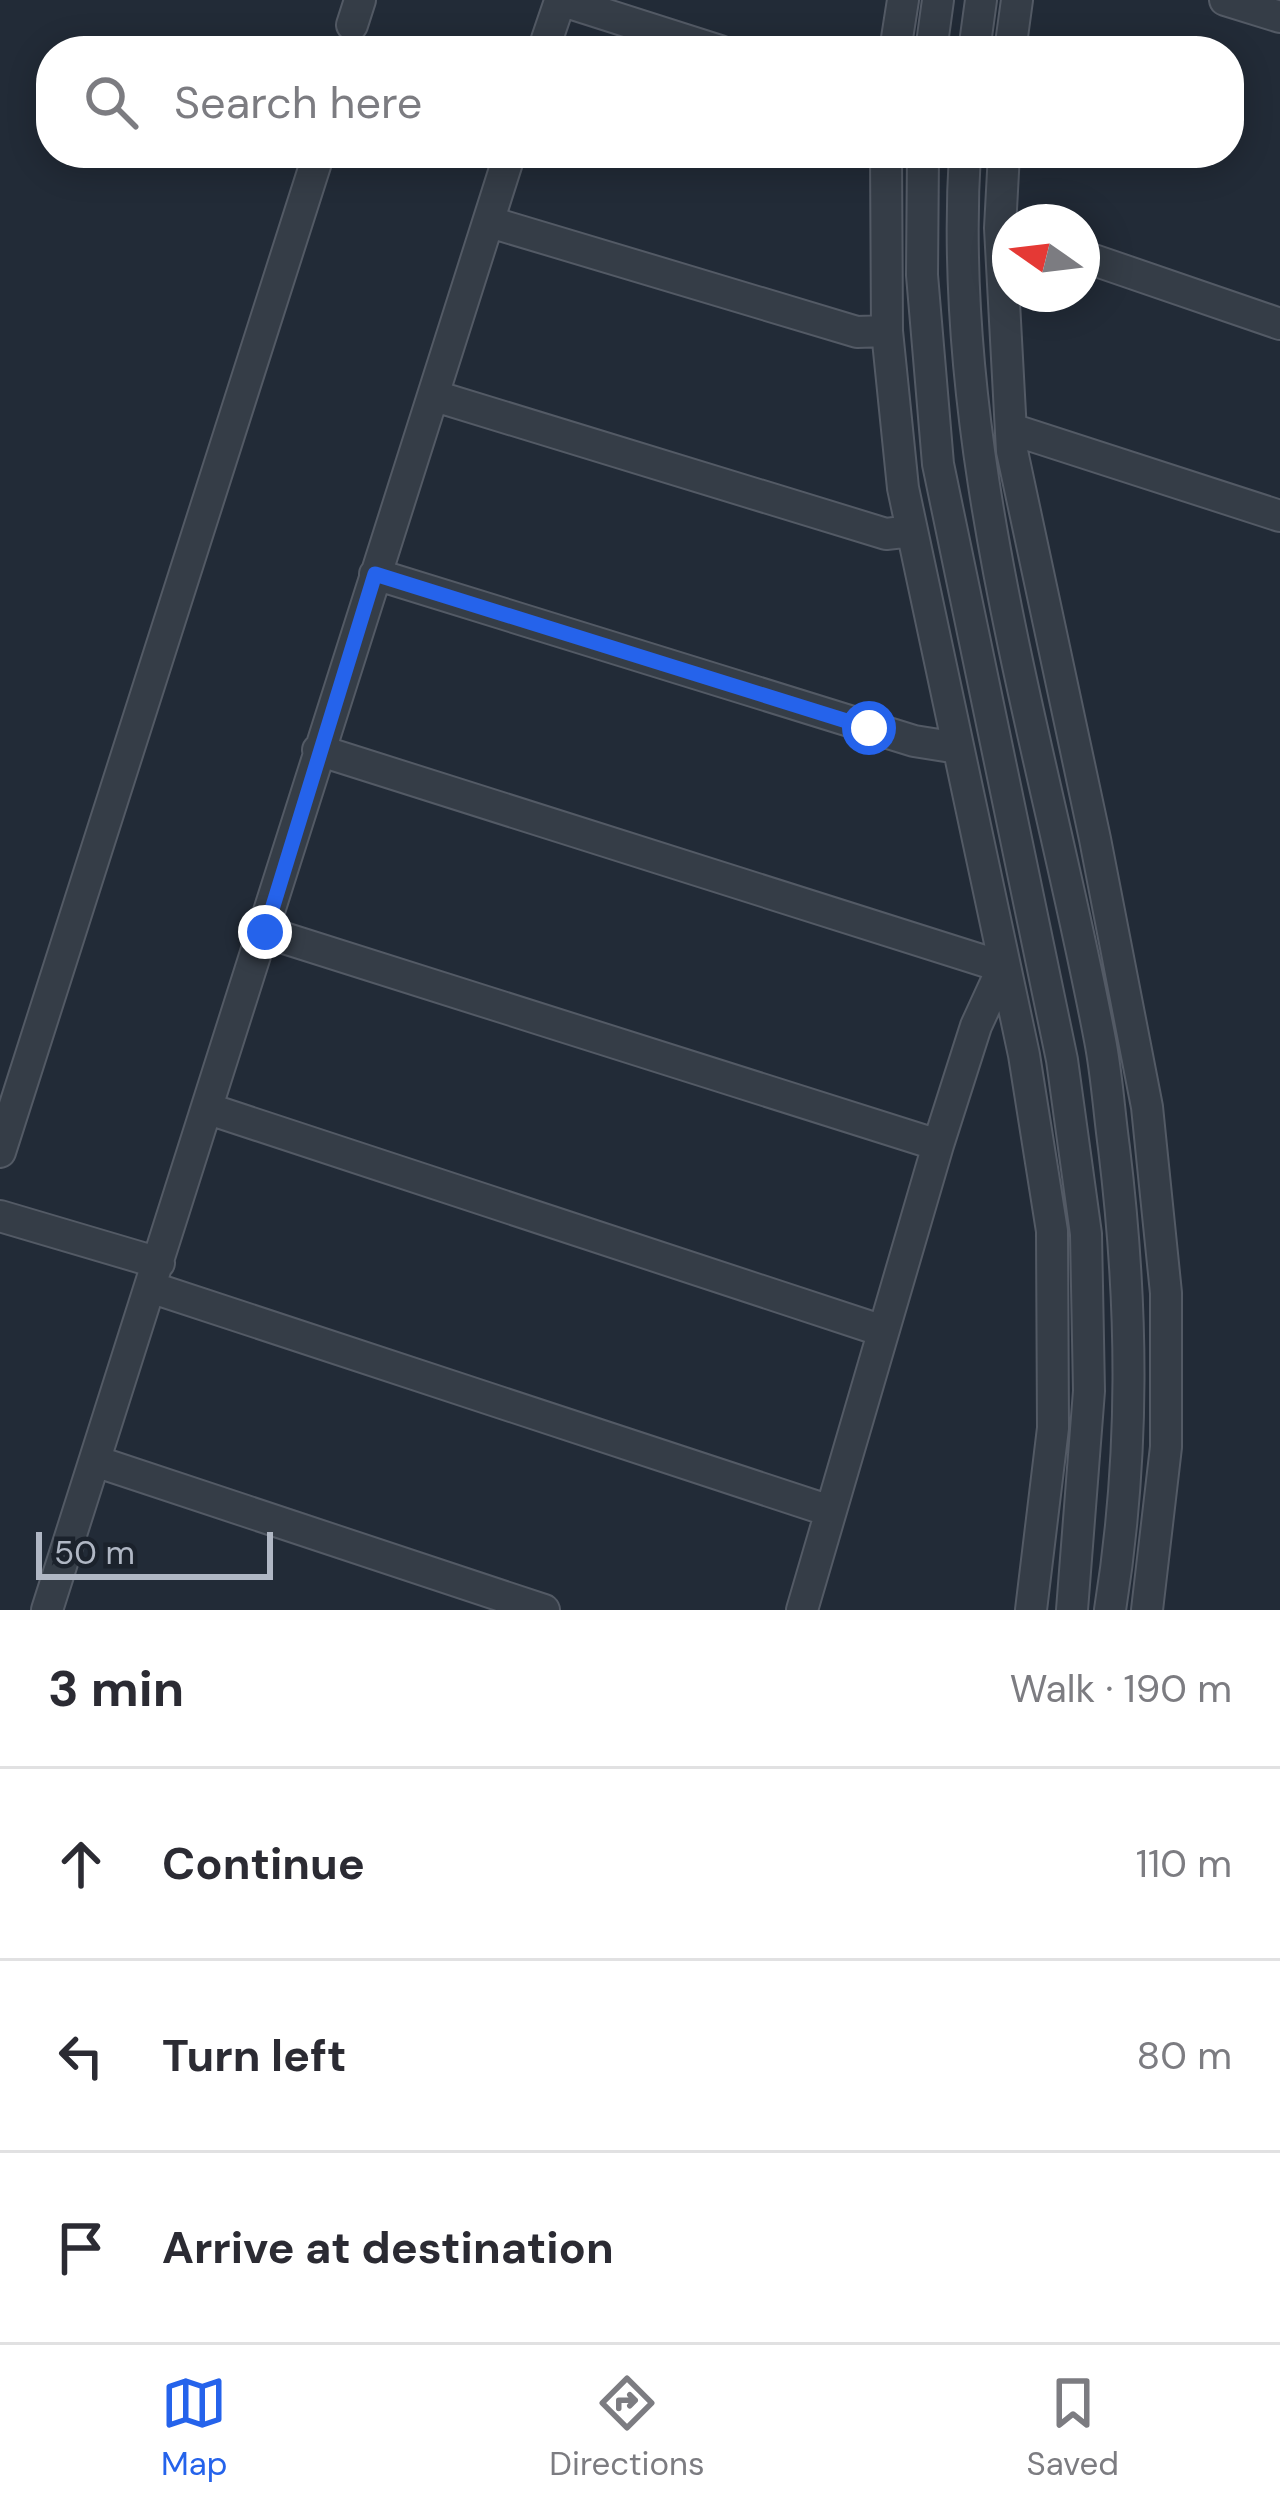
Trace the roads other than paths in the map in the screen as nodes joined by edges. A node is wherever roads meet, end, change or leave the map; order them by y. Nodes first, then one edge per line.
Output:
1 (560, 0) edge
2 (903, 0) edge
3 (938, 0) edge
4 (981, 0) edge
5 (1017, 0) edge
6 (1226, 0) edge
7 (1280, 17) edge
8 (548, 36) edge
9 (673, 36) edge
10 (897, 36) edge
11 (933, 36) edge
12 (976, 36) edge
13 (1012, 36) edge
14 (314, 168) edge
15 (506, 168) edge
16 (886, 168) edge
17 (923, 168) edge
18 (964, 168) edge
19 (1004, 168) edge
20 (1005, 204) edge
21 (490, 222) junction
22 (1100, 262) edge
23 (1007, 312) edge
24 (1280, 324) edge
25 (887, 332) junction
26 (435, 396) junction
27 (1011, 429) junction
28 (1280, 516) edge
29 (912, 531) junction
30 (375, 574) junction
31 (958, 748) junction
32 (318, 750) junction
33 (265, 932) junction
34 (1003, 967) junction
35 (209, 1109) junction
36 (938, 1145) junction
37 (0, 1152) edge
38 (0, 1216) edge
39 (154, 1275) junction
40 (883, 1331) junction
41 (95, 1462) junction
42 (830, 1511) junction
43 (47, 1610) edge
44 (544, 1610) edge
45 (802, 1610) edge
46 (1031, 1610) edge
47 (1072, 1610) edge
48 (1111, 1610) edge
49 (1148, 1610) edge

1 - 8 street
1 - 9 street
2 - 10 street
3 - 11 street
4 - 12 street
5 - 13 street
6 - 7 street
14 - 37 street
15 - 21 street
16 - 25 street
17 - 47 street
18 - 48 street
19 - 20 street
21 - 25 street
21 - 26 street
22 - 24 street
23 - 27 street
25 - 29 street
26 - 29 street
26 - 30 street
27 - 28 street
27 - 49 street
29 - 31 street
30 - 31 street
30 - 32 street
31 - 34 street
32 - 33 street
32 - 34 street
33 - 35 street
33 - 36 street
34 - 36 street
34 - 46 street
35 - 39 street
35 - 40 street
36 - 40 street
38 - 39 street
39 - 41 street
39 - 42 street
40 - 42 street
41 - 43 street
41 - 44 street
42 - 45 street

